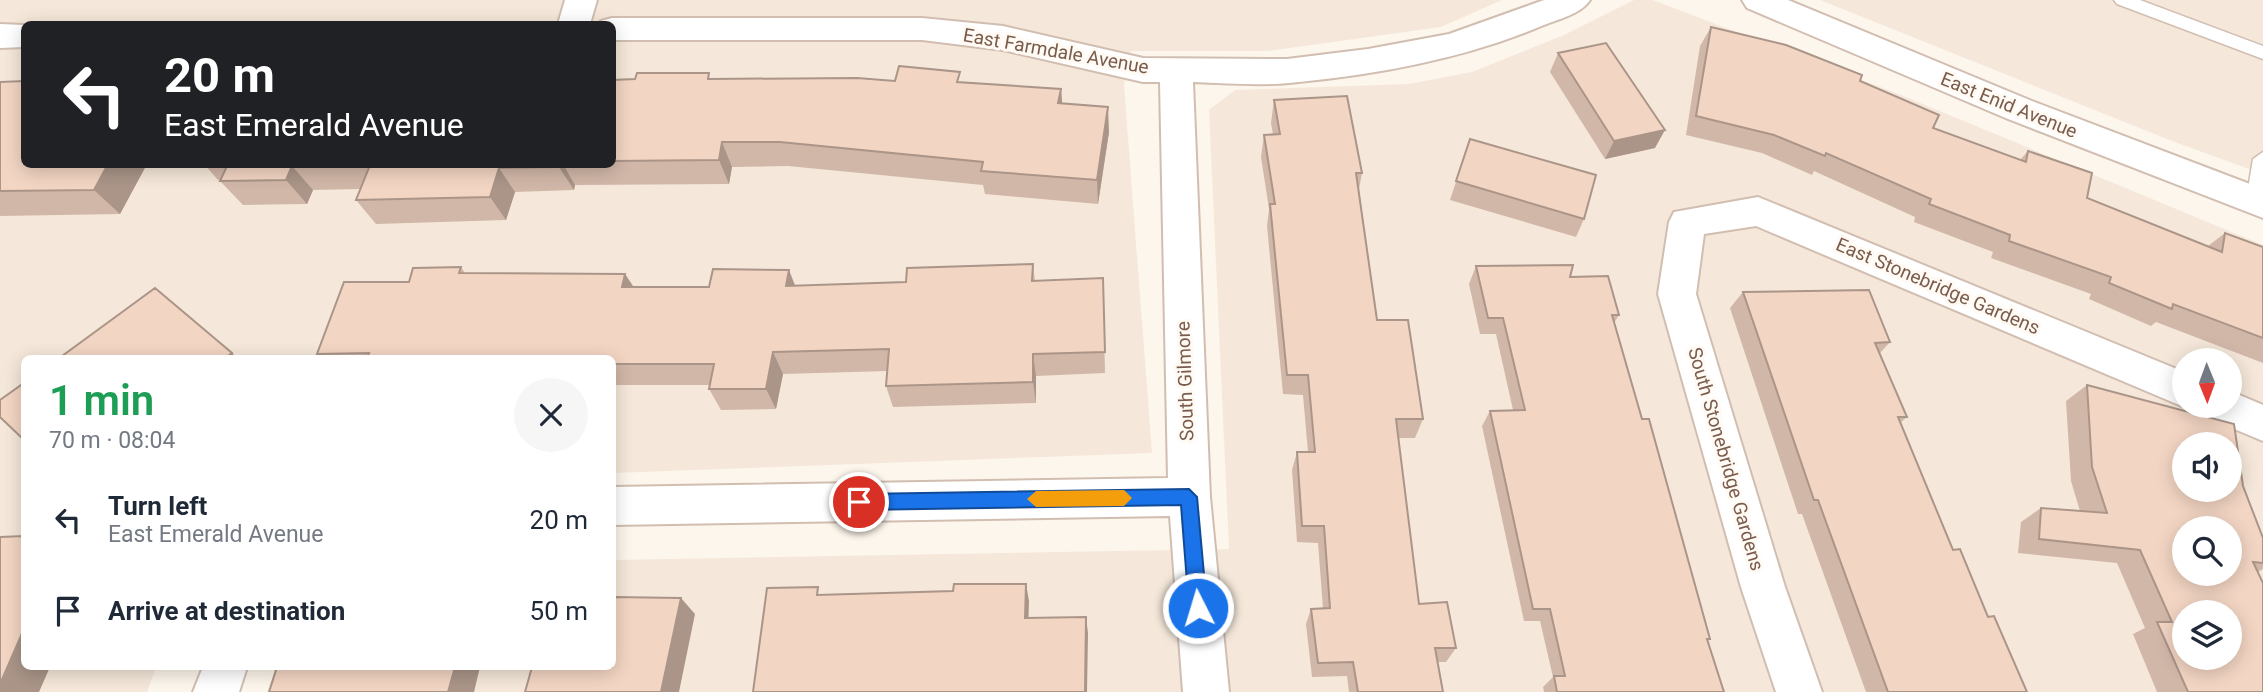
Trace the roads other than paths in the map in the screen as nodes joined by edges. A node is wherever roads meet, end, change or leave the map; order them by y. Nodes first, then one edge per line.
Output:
1 (582, 0) edge
2 (1574, 0) edge
3 (1758, 0) edge
4 (2123, 0) edge
5 (575, 21) edge
6 (616, 29) edge
7 (0, 36) edge
8 (21, 36) edge
9 (2263, 53) edge
10 (1176, 70) junction
11 (2263, 159) edge
12 (2259, 202) edge
13 (1687, 222) joint
14 (2172, 385) edge
15 (2242, 414) edge
16 (2263, 423) edge
17 (1189, 497) junction
18 (616, 506) edge
19 (224, 670) edge
20 (216, 692) edge
21 (1206, 692) edge
22 (1799, 692) edge

1 - 5 street
2 - 10 street, East Farmdale Avenue
3 - 12 street, East Enid Avenue
4 - 9 lane
6 - 10 street, East Farmdale Avenue
7 - 8 street
10 - 17 street, South Gilmore
11 - 12 lane
13 - 14 street, East Stonebridge Gardens
13 - 22 street, South Stonebridge Gardens
15 - 16 street
17 - 18 street
17 - 21 street, South Gilmore
19 - 20 street

